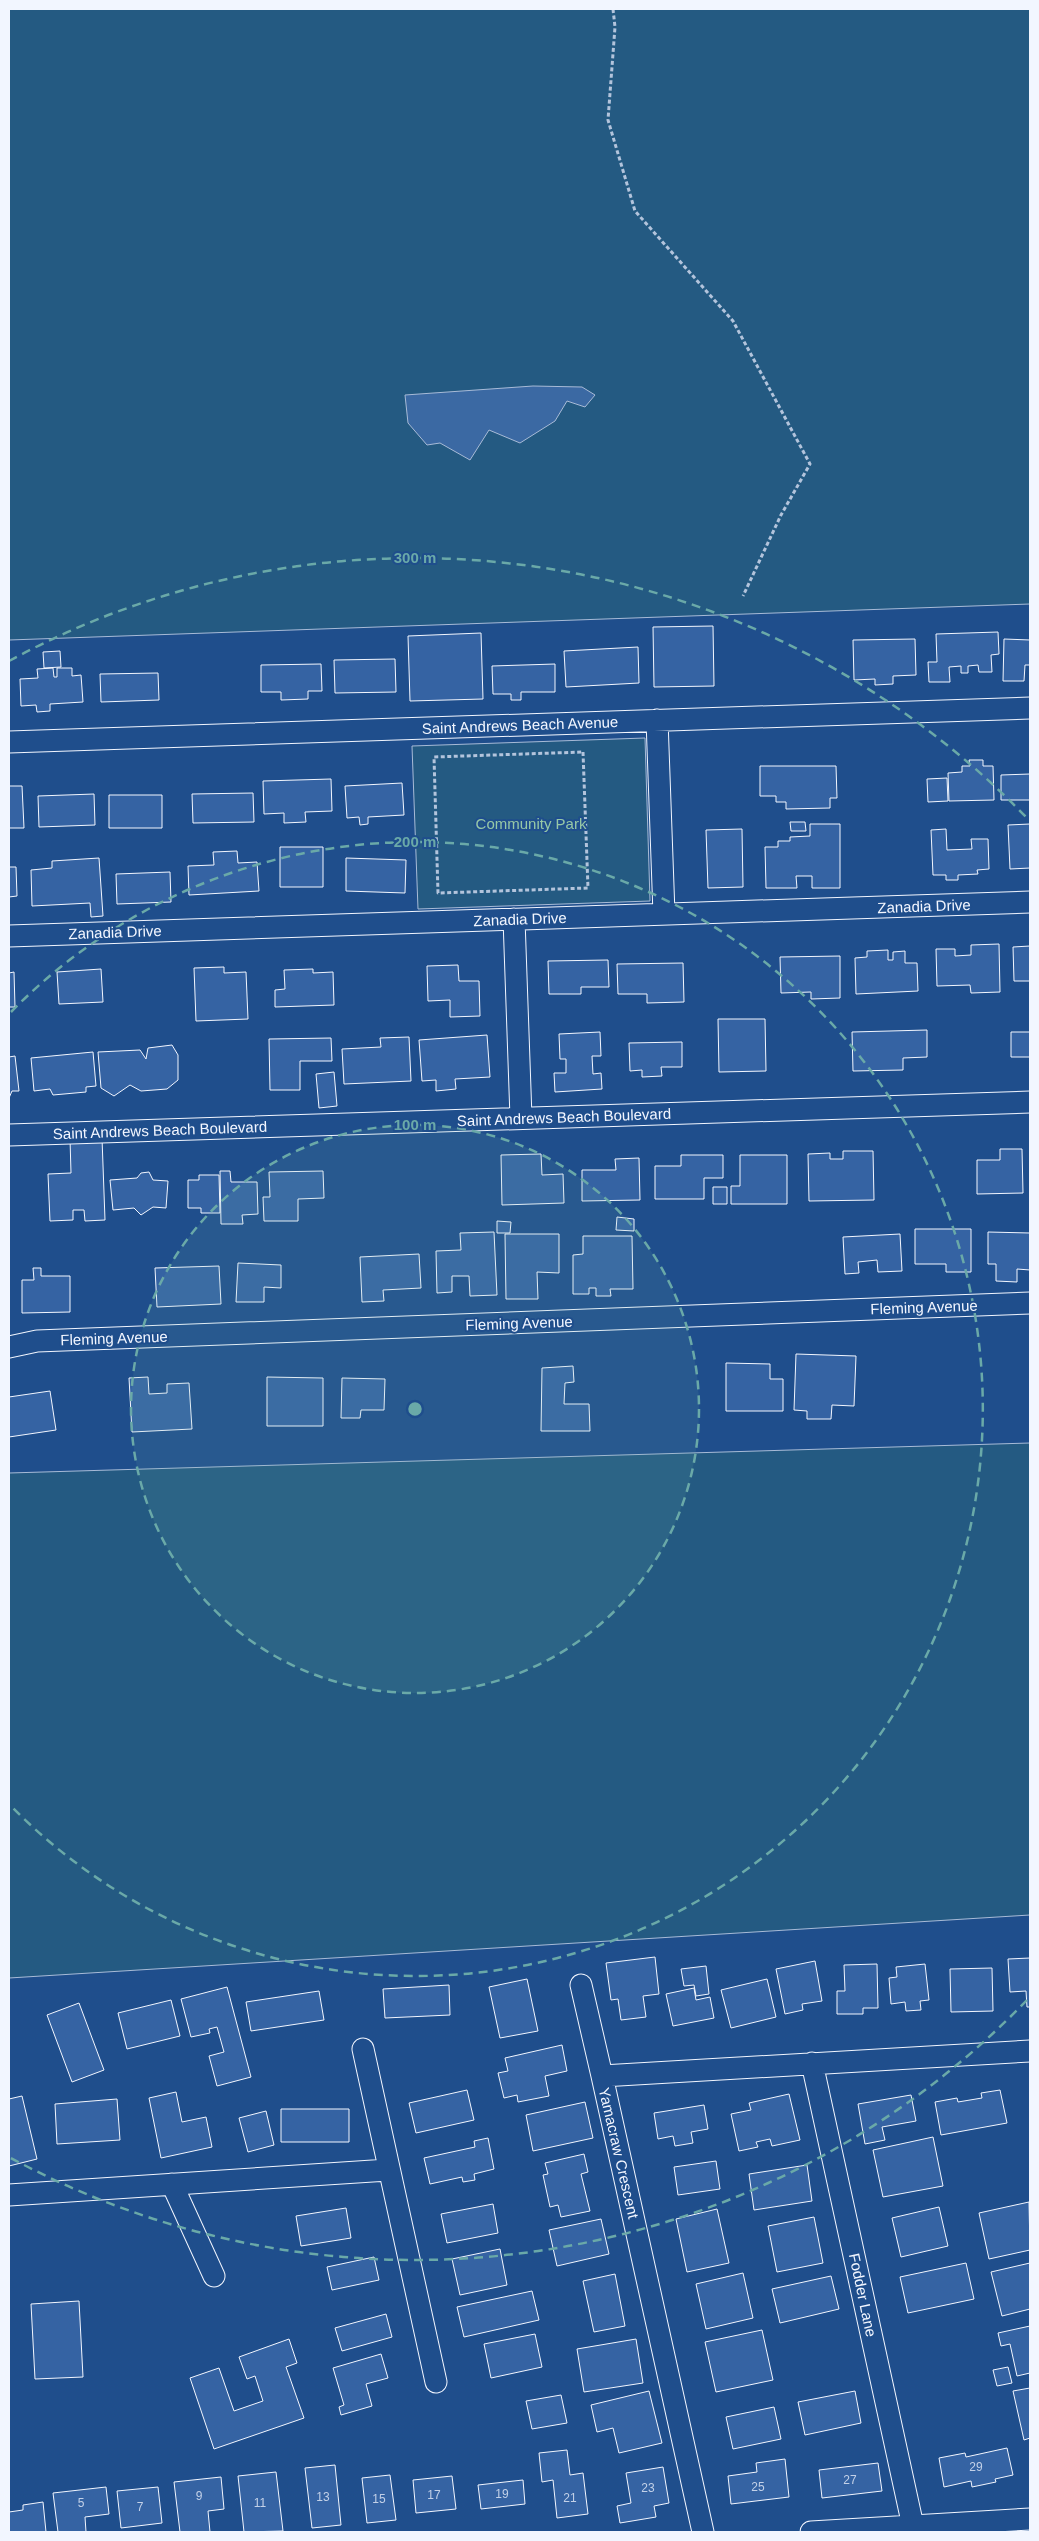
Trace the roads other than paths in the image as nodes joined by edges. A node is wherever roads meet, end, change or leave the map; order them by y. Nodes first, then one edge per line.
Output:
1 (1030, 708) edge
2 (657, 720) junction
3 (9, 742) edge
4 (1030, 902) edge
5 (664, 914) junction
6 (514, 919) junction
7 (9, 936) edge
8 (1030, 1102) edge
9 (521, 1118) junction
10 (9, 1135) edge
11 (1030, 1303) edge
12 (9, 1347) edge
13 (581, 1985) dead end
14 (363, 2050) dead end
15 (1029, 2056) edge
16 (812, 2063) junction
17 (602, 2076) junction
18 (388, 2170) junction
19 (172, 2184) junction
20 (9, 2195) edge
21 (214, 2276) dead end
22 (436, 2382) dead end
23 (1030, 2519) edge
24 (913, 2526) junction
25 (860, 2531) edge
26 (703, 2532) edge
27 (811, 2532) edge

1 - 2 street, Saint Andrews Beach Avenue
2 - 3 street, Saint Andrews Beach Avenue
2 - 5 street
4 - 5 street, Zanadia Drive
5 - 6 street, Zanadia Drive
6 - 7 street, Zanadia Drive
6 - 9 street
8 - 9 street, Saint Andrews Beach Boulevard
9 - 10 street, Saint Andrews Beach Boulevard
11 - 12 street, Fleming Avenue
13 - 17 street
14 - 18 street
15 - 16 street, Yamacraw Crescent
16 - 17 street, Yamacraw Crescent
16 - 24 street, Fodder Lane
17 - 26 street, Yamacraw Crescent
18 - 19 street
18 - 22 street
19 - 20 street
19 - 21 street
23 - 24 street
24 - 25 street
25 - 27 street

